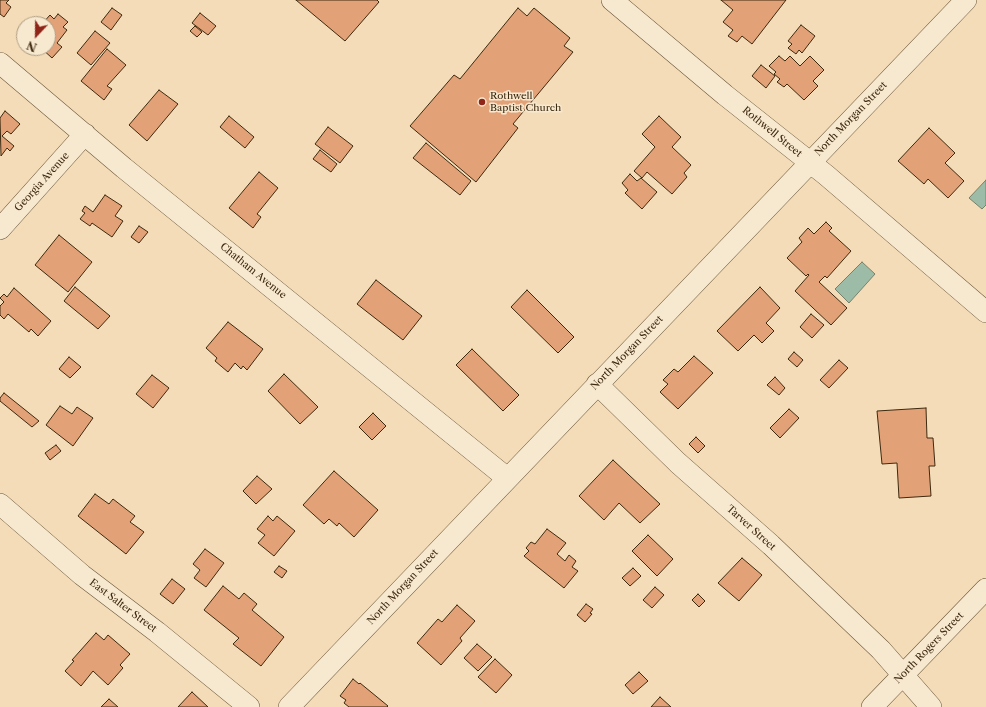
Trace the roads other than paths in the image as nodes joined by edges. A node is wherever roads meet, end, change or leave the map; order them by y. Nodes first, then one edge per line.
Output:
1 (612, 0) edge
2 (966, 0) edge
3 (0, 64) edge
4 (85, 134) junction
5 (810, 163) junction
6 (0, 229) edge
7 (986, 312) edge
8 (597, 384) junction
9 (507, 478) junction
10 (0, 504) edge
11 (986, 589) edge
12 (904, 674) junction
13 (249, 707) edge
14 (289, 707) edge
15 (872, 707) edge
16 (931, 707) edge

1 - 5 street, Rothwell Street
2 - 5 street, North Morgan Street
3 - 4 street, Chatham Avenue
4 - 6 street, Georgia Avenue
4 - 9 street, Chatham Avenue
5 - 7 street, Rothwell Street
5 - 8 street, North Morgan Street
8 - 9 street, North Morgan Street
8 - 12 street, Tarver Street
9 - 14 street, North Morgan Street
10 - 13 street, East Salter Street
11 - 12 street, North Rogers Street
12 - 15 street, North Rogers Street
12 - 16 street, Tarver Street

